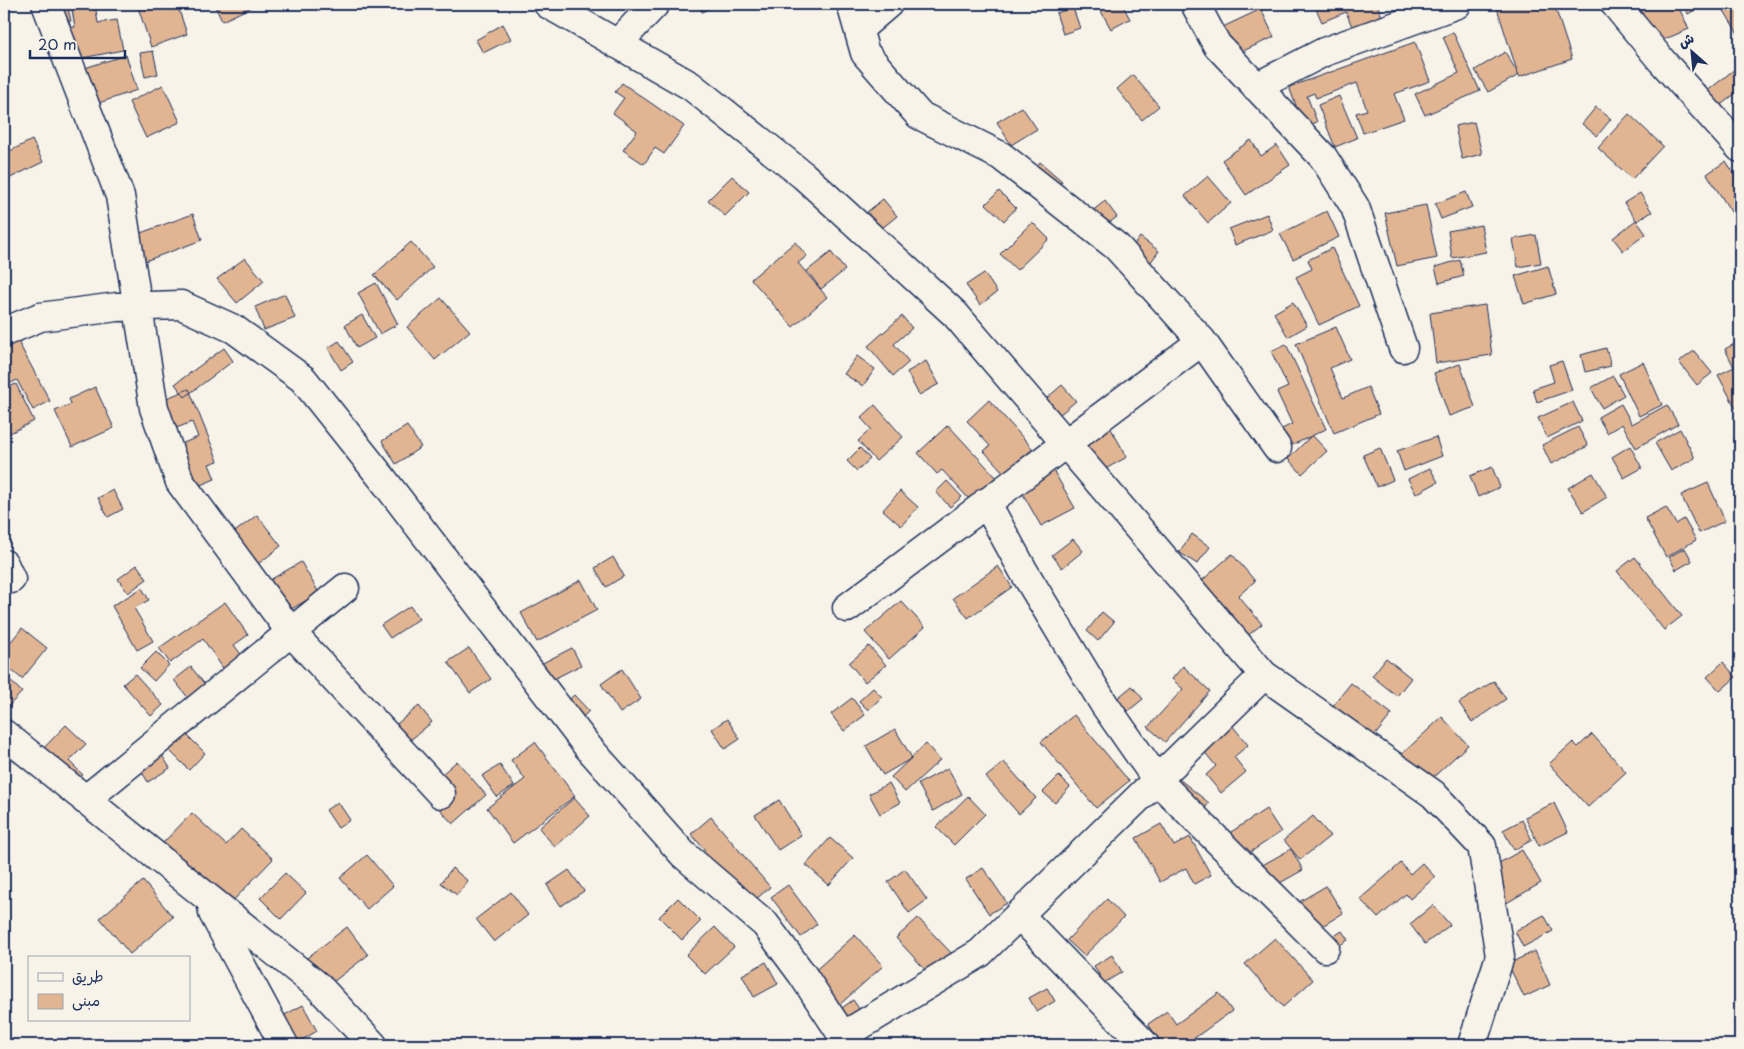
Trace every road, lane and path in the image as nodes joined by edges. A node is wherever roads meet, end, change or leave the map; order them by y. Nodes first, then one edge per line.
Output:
1 (46, 4) edge
2 (548, 4) edge
3 (656, 4) edge
4 (888, 4) edge
5 (1195, 4) edge
6 (1457, 4) edge
7 (1615, 4) edge
8 (855, 16) edge
9 (617, 44) junction
10 (1256, 87) junction
11 (1740, 148) edge
12 (138, 306) junction
13 (4, 332) edge
14 (1202, 341) junction
15 (1402, 348) dead end
16 (1066, 443) junction
17 (1277, 448) dead end
18 (986, 502) junction
19 (345, 588) dead end
20 (847, 608) dead end
21 (290, 631) junction
22 (1264, 675) junction
23 (4, 734) edge
24 (1157, 780) junction
25 (441, 794) dead end
26 (85, 800) junction
27 (211, 901) junction
28 (1018, 915) junction
29 (1325, 948) dead end
30 (844, 1040) edge
31 (284, 1045) edge
32 (374, 1045) edge
33 (1145, 1045) edge
34 (1472, 1045) edge

1 - 12 street
2 - 9 street
3 - 9 street
4 - 8 street
5 - 10 street
6 - 10 street
7 - 11 street
8 - 14 street
9 - 16 street
10 - 15 street
12 - 13 street
12 - 21 street
12 - 30 street
14 - 16 street
14 - 17 street
16 - 18 street
16 - 22 street
18 - 20 street
18 - 24 street
19 - 21 street
21 - 25 street
21 - 26 street
22 - 24 street
22 - 34 street
23 - 26 street
24 - 28 street
24 - 29 street
26 - 27 street
27 - 31 street
27 - 32 street
28 - 30 street
28 - 33 street

